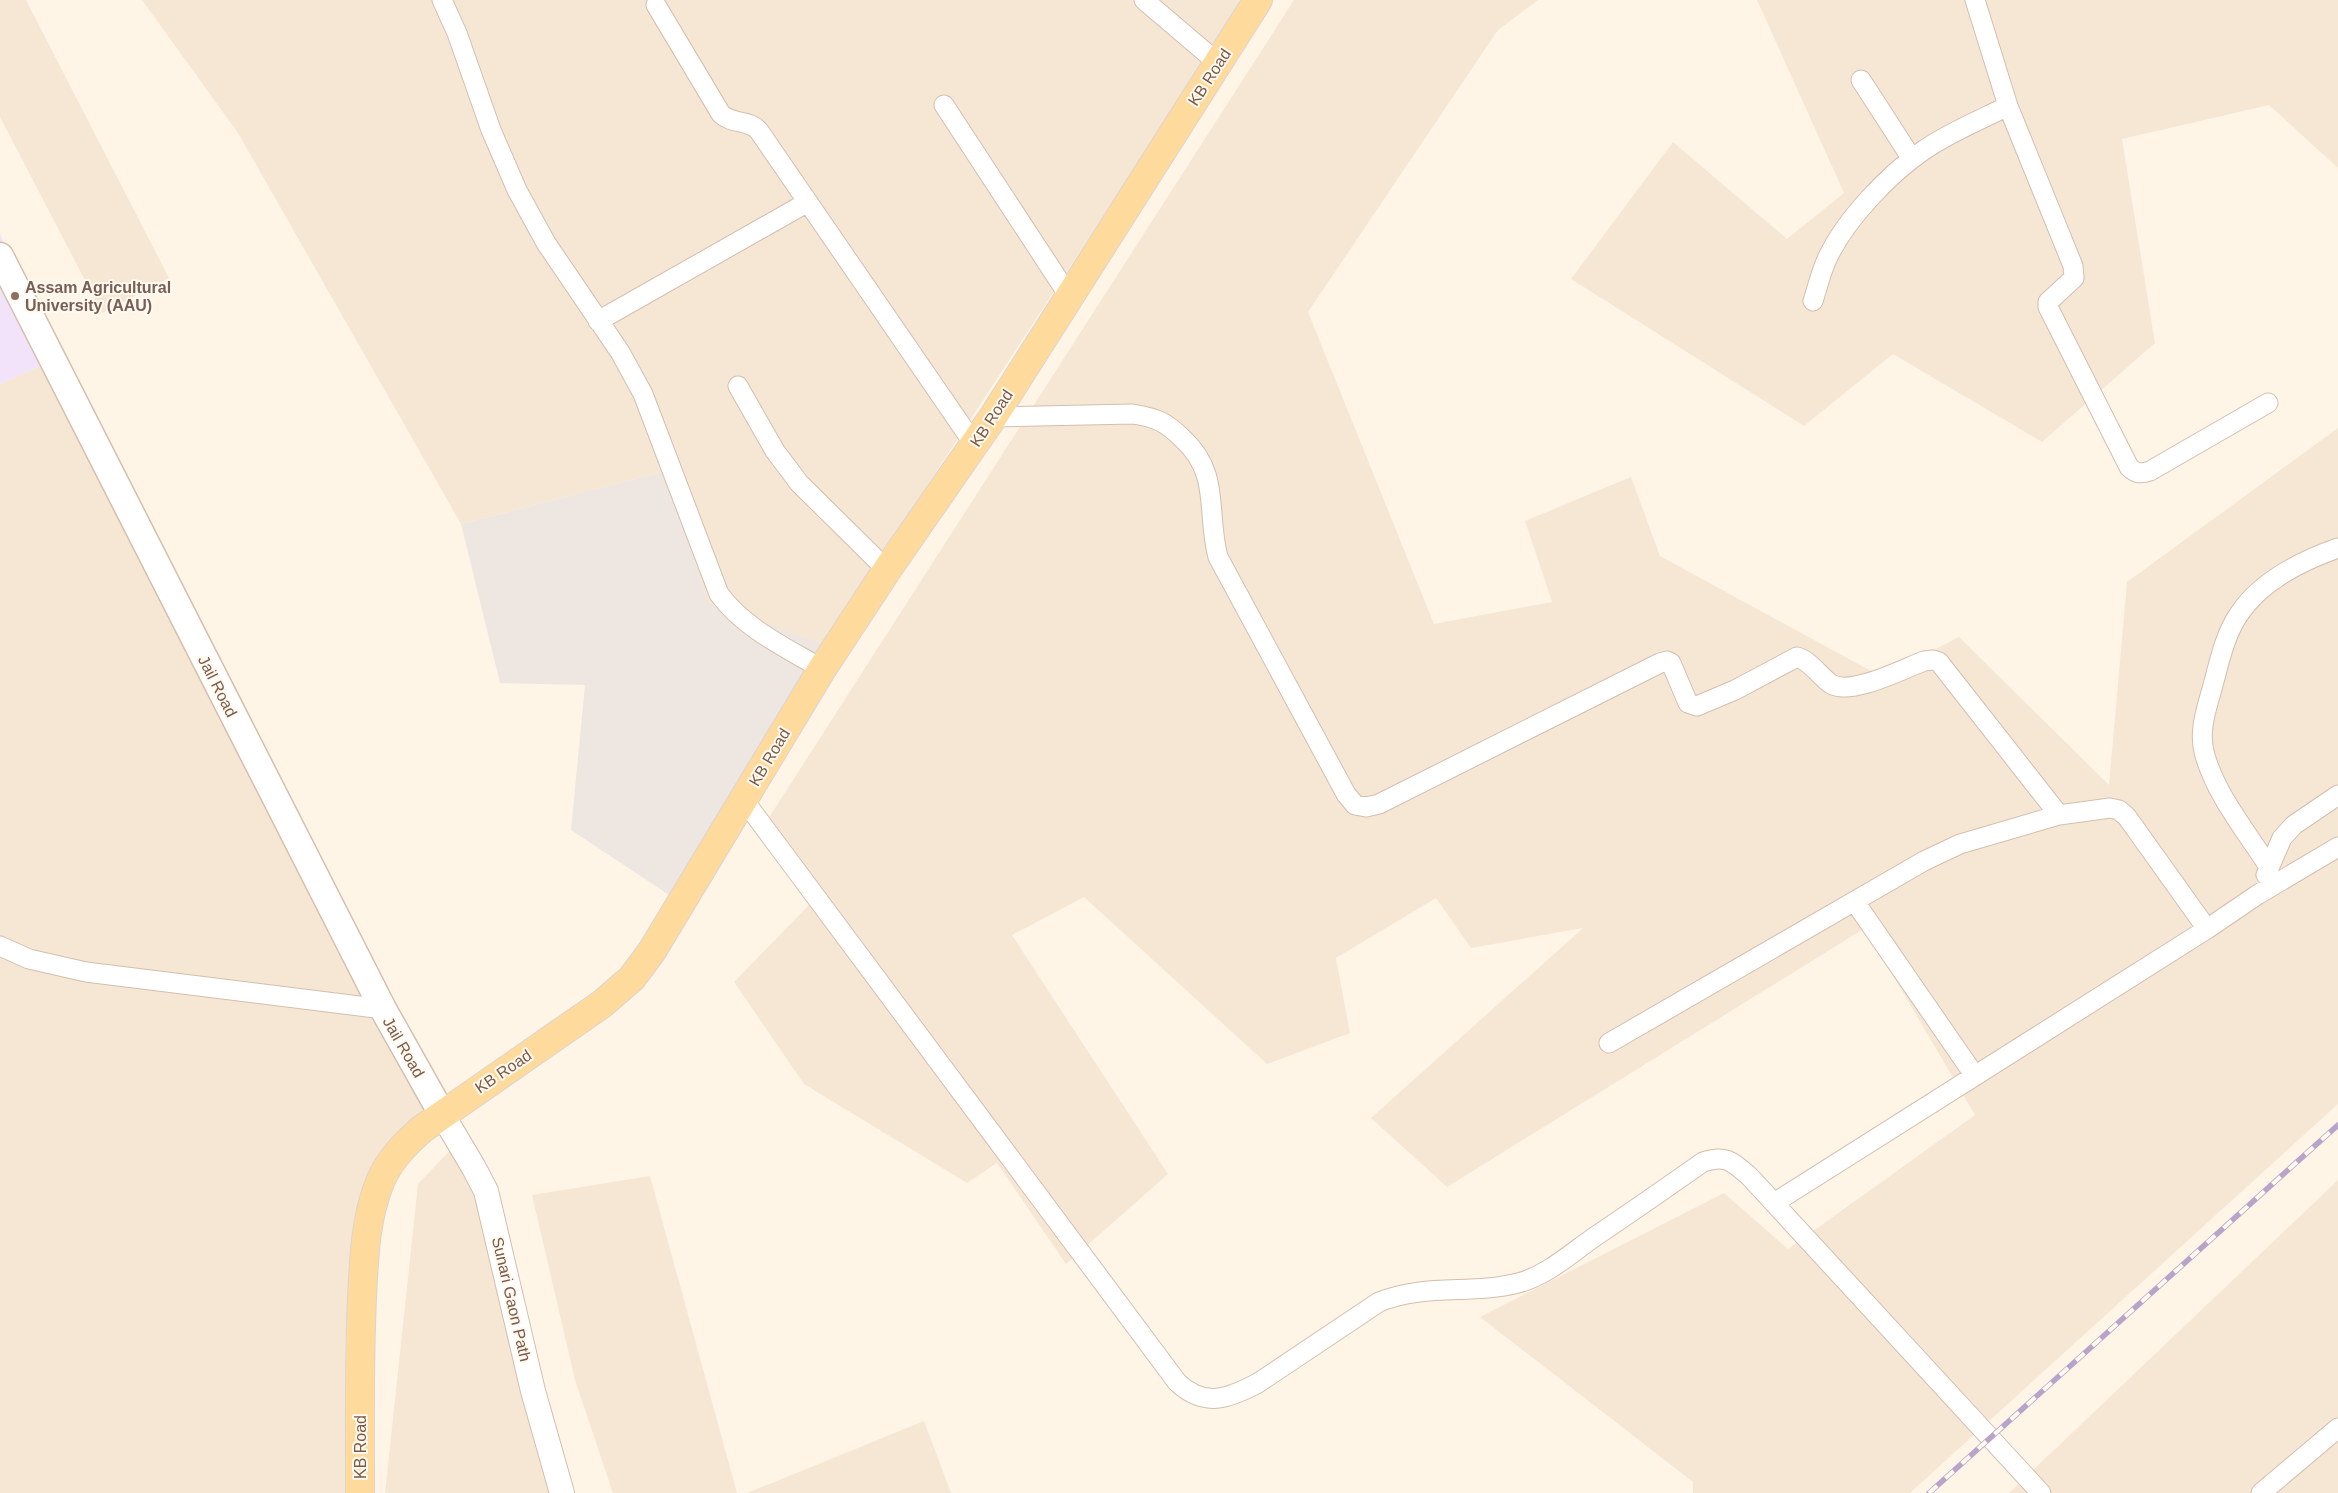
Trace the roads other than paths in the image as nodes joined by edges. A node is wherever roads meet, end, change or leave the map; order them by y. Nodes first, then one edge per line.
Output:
1 (442, 0) edge
2 (1144, 0) edge
3 (1258, 0) edge
4 (1975, 0) edge
5 (656, 5) dead end
6 (1218, 64) junction
7 (1861, 80) dead end
8 (944, 106) dead end
9 (2008, 106) junction
10 (1912, 160) junction
11 (808, 202) junction
12 (1, 262) edge
13 (1069, 296) junction
14 (1813, 301) dead end
15 (598, 321) junction
16 (738, 386) dead end
17 (2268, 403) dead end
18 (993, 417) junction
19 (974, 444) junction
20 (2338, 548) edge
21 (887, 570) junction
22 (822, 669) junction
23 (2338, 795) edge
24 (743, 799) junction
25 (2060, 815) junction
26 (2338, 847) edge
27 (2269, 867) junction
28 (2257, 895) junction
29 (1855, 902) junction
30 (2207, 929) junction
31 (0, 946) edge
32 (382, 1009) junction
33 (1610, 1043) dead end
34 (1975, 1076) junction
35 (442, 1114) junction
36 (1774, 1202) junction
37 (2338, 1428) edge
38 (360, 1493) edge
39 (562, 1493) edge
40 (2041, 1493) edge
41 (2262, 1493) edge

1 - 15 street
2 - 6 street
3 - 6 main road, KB Road
4 - 9 street
5 - 11 street
6 - 13 main road, KB Road
7 - 10 street
8 - 13 street
9 - 10 street
9 - 17 street
10 - 14 street
11 - 15 street
11 - 19 street
12 - 32 main road, Jail Road
13 - 18 main road, KB Road
15 - 22 street
16 - 21 street
18 - 19 main road, KB Road
18 - 25 street
19 - 21 main road, KB Road
20 - 27 street
21 - 22 main road, KB Road
22 - 24 main road, KB Road
23 - 27 street
24 - 35 main road, KB Road
24 - 36 street
25 - 29 street
25 - 30 street
26 - 28 street
27 - 28 street
28 - 30 street
29 - 33 street
29 - 34 street
30 - 34 street
31 - 32 street
32 - 35 main road, Jail Road
34 - 36 street
35 - 38 main road, KB Road
35 - 39 street, Sunari Gaon Path
36 - 40 street
37 - 41 street

